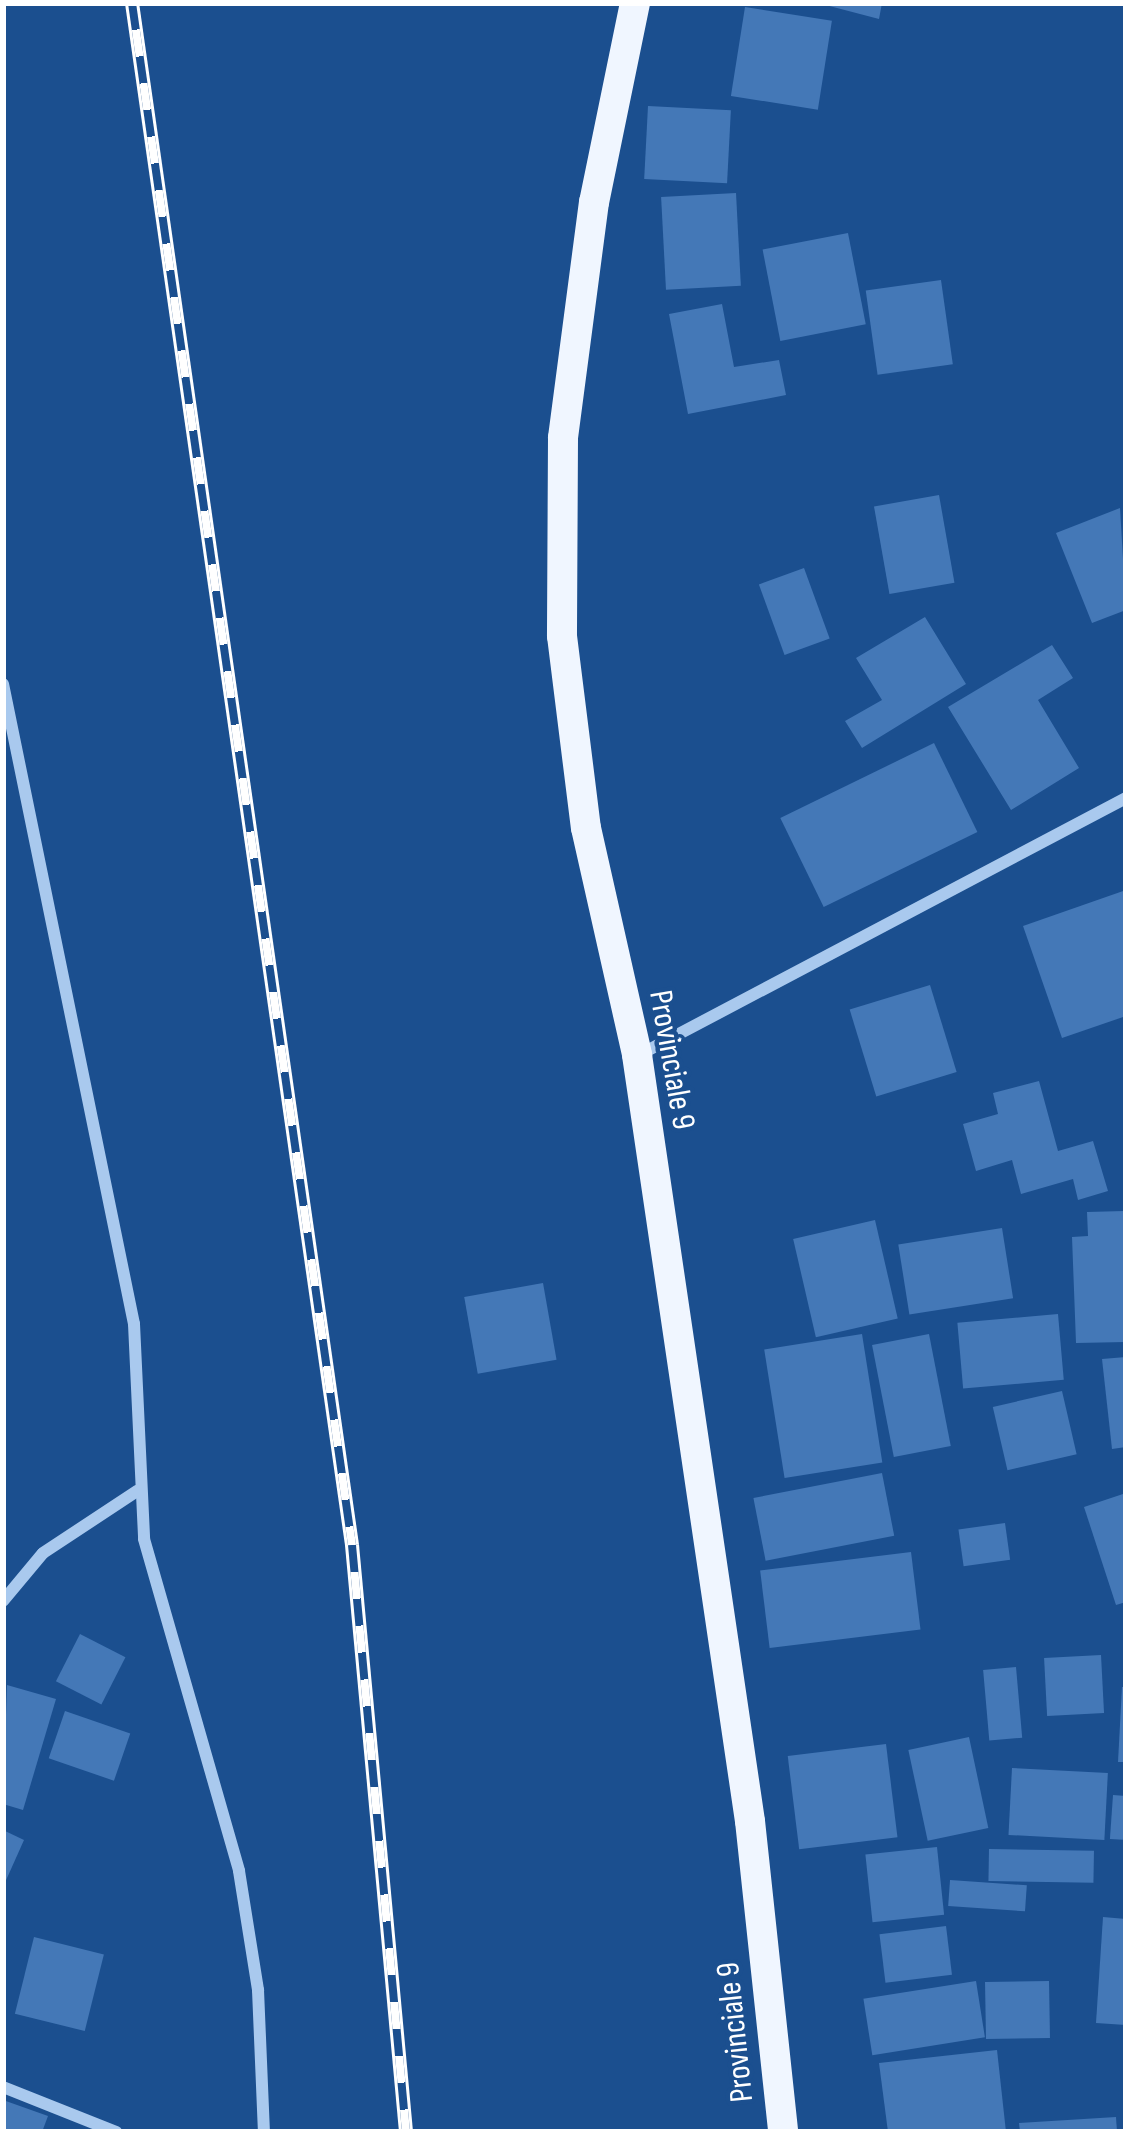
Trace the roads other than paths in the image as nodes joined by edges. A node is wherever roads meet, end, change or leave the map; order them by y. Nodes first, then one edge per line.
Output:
1 (635, 3) edge
2 (3, 684) edge
3 (1126, 798) edge
4 (637, 1055) junction
5 (137, 1491) junction
6 (3, 1601) edge
7 (3, 2087) edge
8 (116, 2132) edge
9 (264, 2132) edge
10 (783, 2132) edge

1 - 4 main road, Provinciale 9
2 - 5 street
3 - 4 street
4 - 10 main road, Provinciale 9
5 - 6 street
5 - 9 street
7 - 8 street

